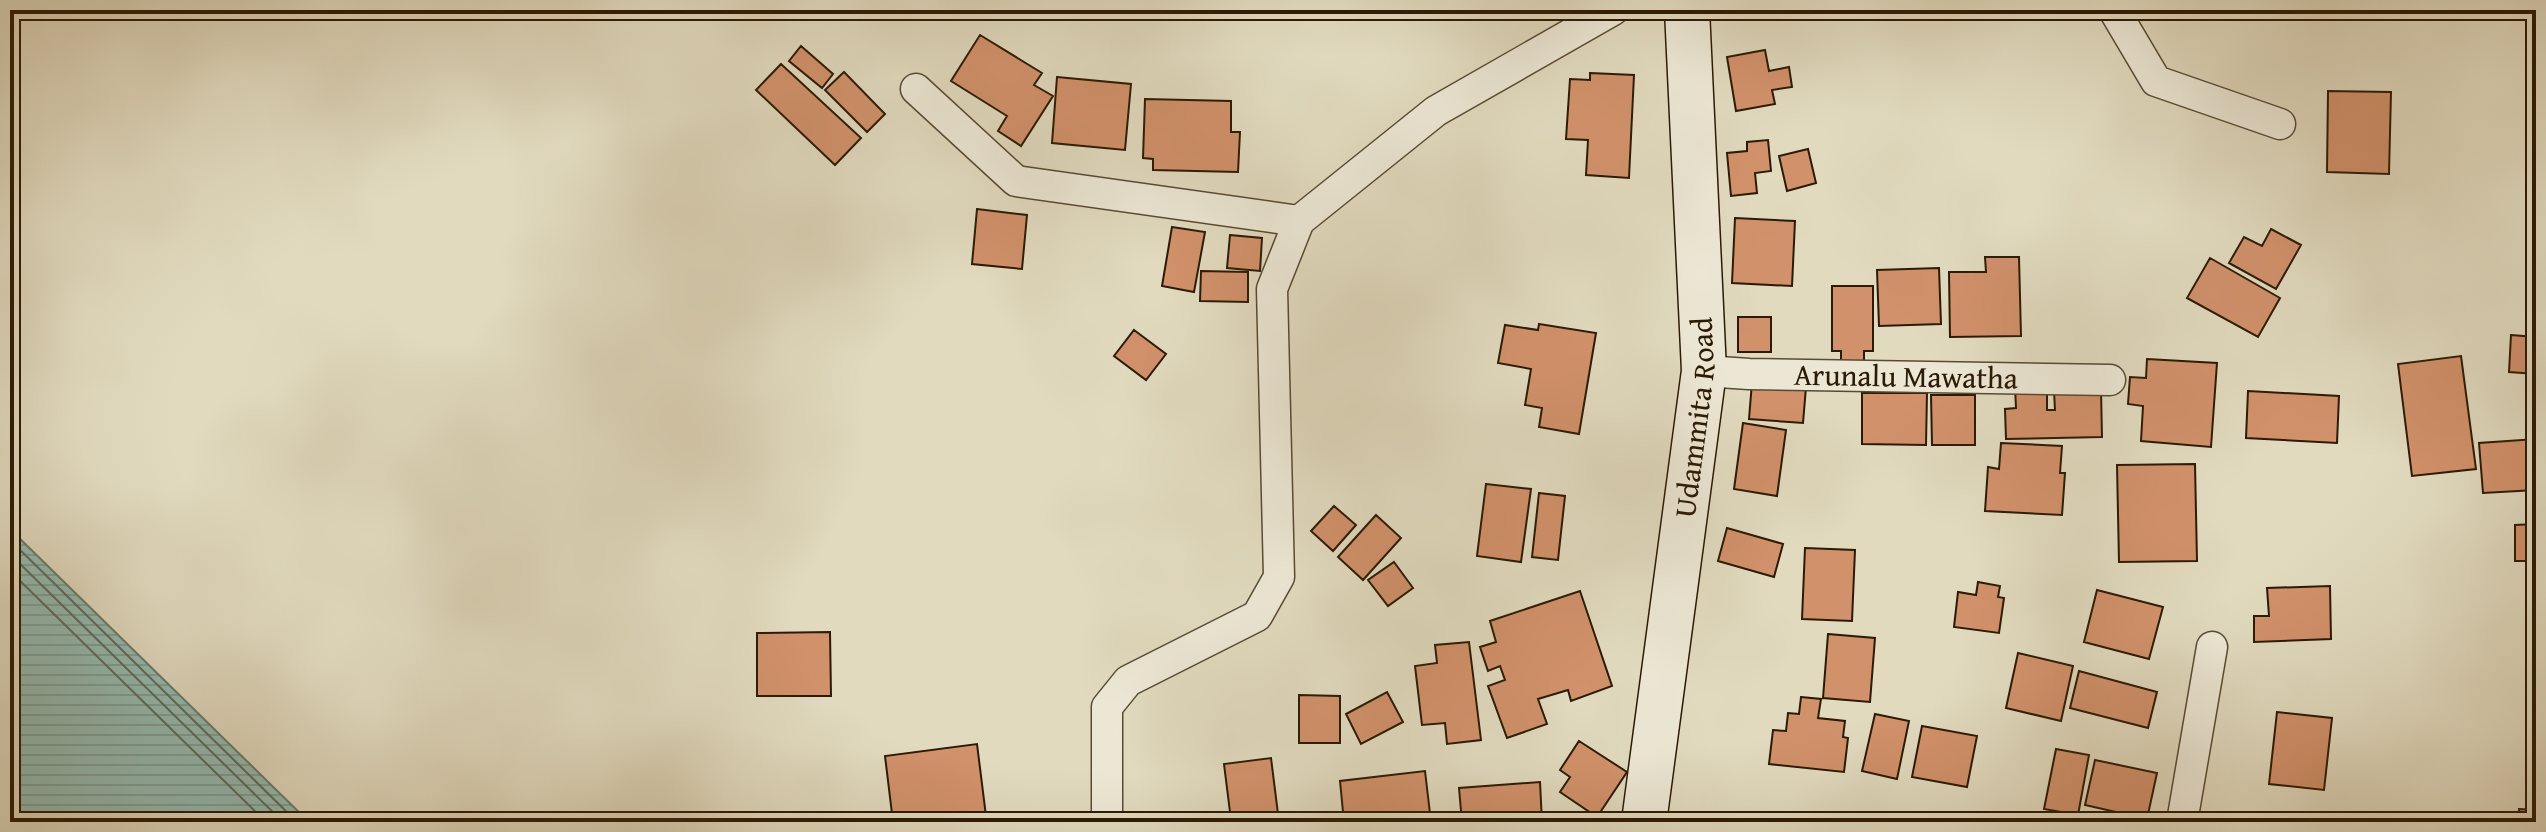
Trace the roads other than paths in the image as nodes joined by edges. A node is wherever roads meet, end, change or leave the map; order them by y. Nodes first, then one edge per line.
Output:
1 (1613, 10) edge
2 (1687, 10) edge
3 (2114, 10) edge
4 (916, 89) dead end
5 (2280, 124) dead end
6 (1299, 221) junction
7 (1704, 371) junction
8 (2110, 380) dead end
9 (2212, 647) dead end
10 (1107, 822) edge
11 (1644, 822) edge
12 (2182, 822) edge

1 - 6 street
2 - 7 street, Udammita Road
3 - 5 street
4 - 6 street
6 - 10 street
7 - 8 street, Arunalu Mawatha
7 - 11 street, Udammita Road
9 - 12 street

